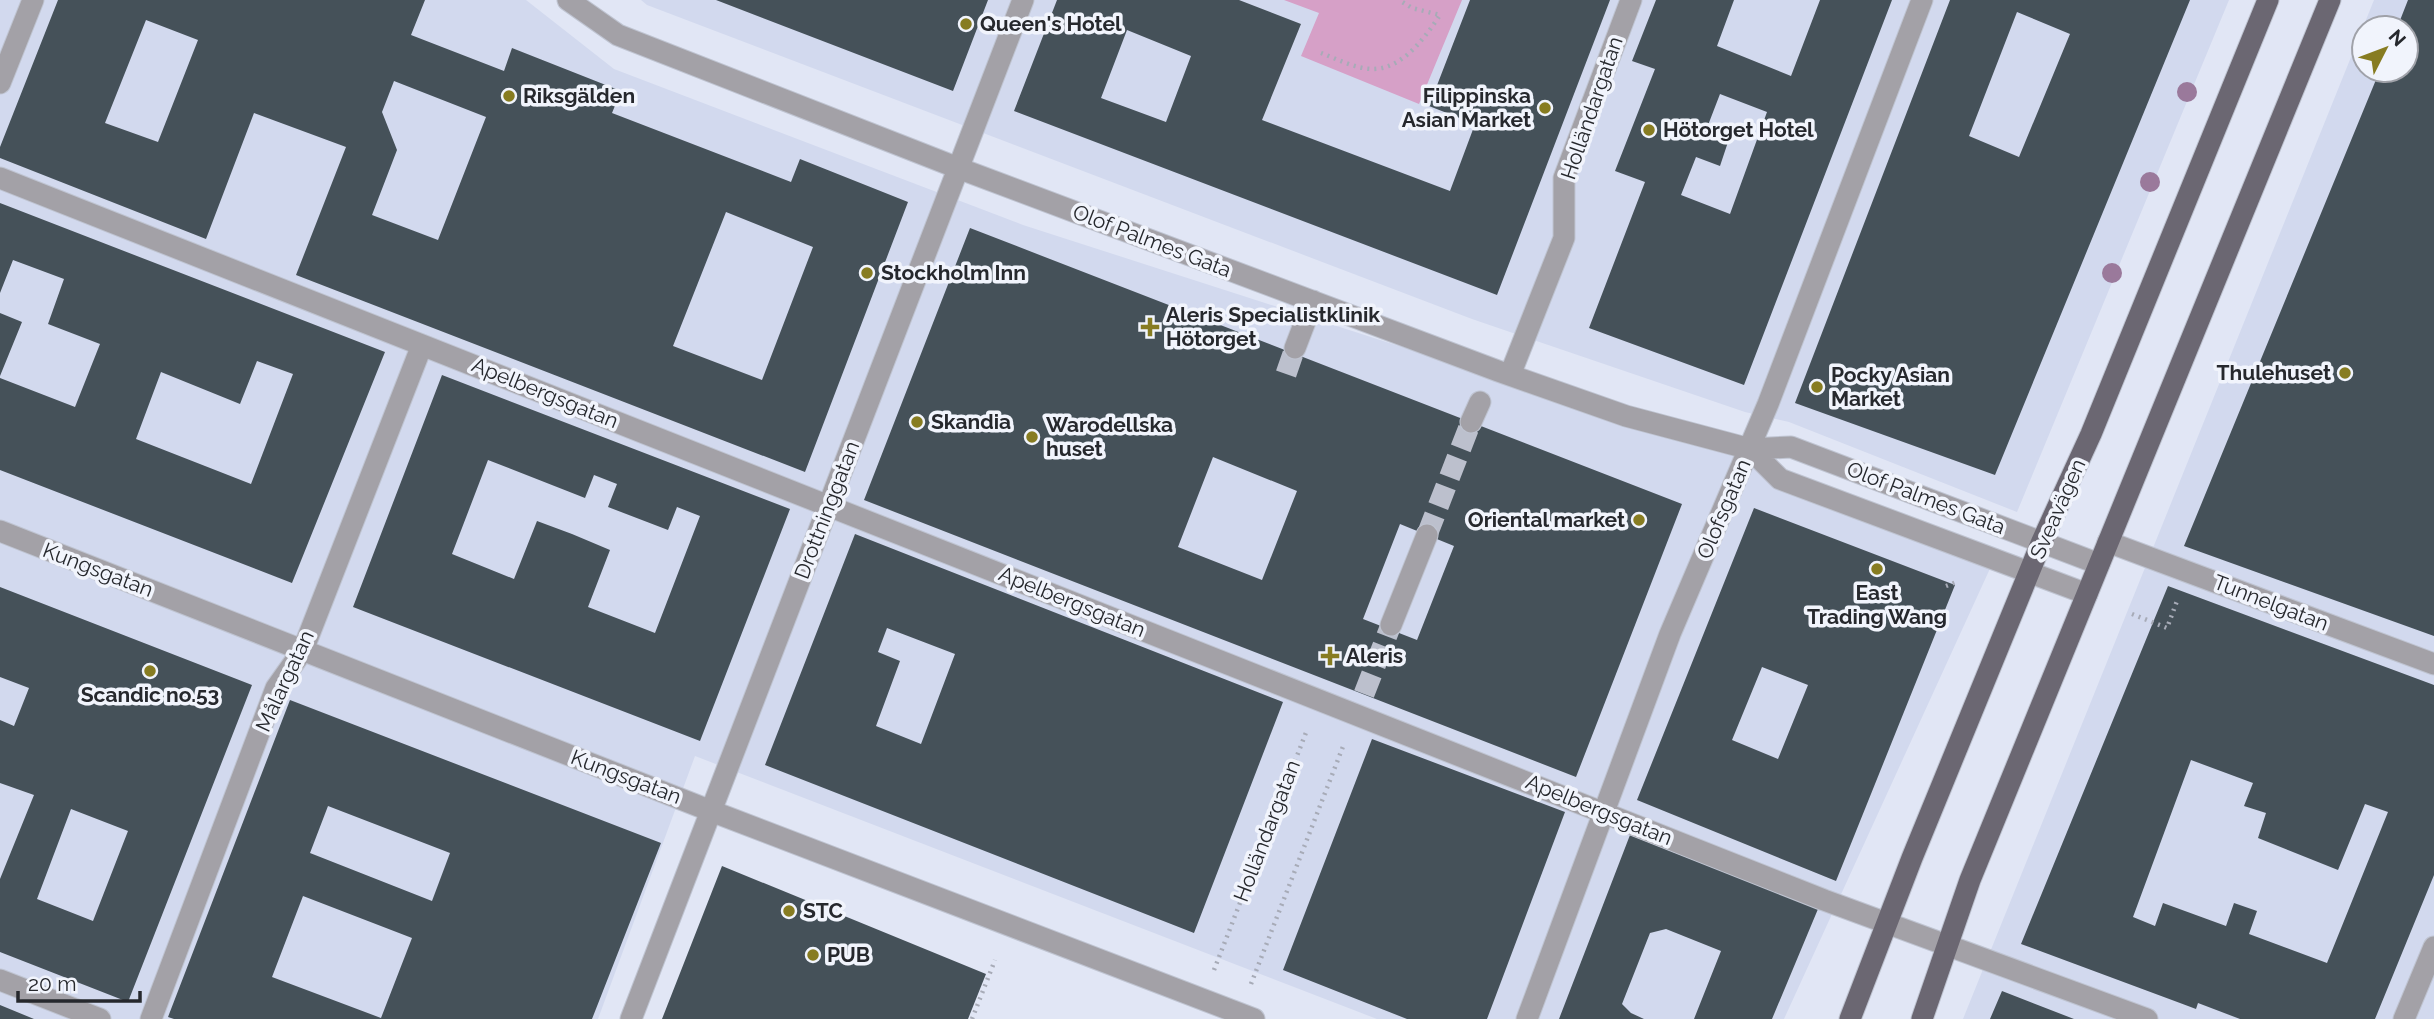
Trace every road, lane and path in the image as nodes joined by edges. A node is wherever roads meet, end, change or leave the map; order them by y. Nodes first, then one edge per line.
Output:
1 (33, 0) edge
2 (568, 0) edge
3 (1023, 0) edge
4 (1399, 0) edge
5 (1630, 0) edge
6 (1922, 0) edge
7 (2268, 0) edge
8 (2330, 0) edge
9 (1321, 53) dead end
10 (0, 83) edge
11 (958, 168) junction
12 (0, 178) edge
13 (1313, 301) junction
14 (422, 345) junction
15 (1295, 348) tunnel mouth
16 (1510, 375) junction
17 (1480, 402) dead end
18 (1471, 422) tunnel mouth
19 (1750, 450) junction
20 (828, 506) junction
21 (0, 531) edge
22 (1427, 535) tunnel mouth
23 (2042, 541) junction
24 (2108, 542) junction
25 (2099, 564) junction
26 (2029, 572) junction
27 (1963, 580) dead end
28 (1946, 586) dead end
29 (2087, 594) junction
30 (2133, 614) dead end
31 (1391, 625) tunnel mouth
32 (2167, 628) dead end
33 (303, 650) junction
34 (2434, 664) edge
35 (1318, 699) junction
36 (1356, 713) junction
37 (711, 811) junction
38 (1603, 812) junction
39 (1885, 923) junction
40 (1946, 946) junction
41 (2434, 947) edge
42 (995, 960) dead end
43 (1216, 964) dead end
44 (1254, 978) dead end
45 (0, 980) edge
46 (100, 1019) edge
47 (151, 1019) edge
48 (631, 1019) edge
49 (972, 1019) edge
50 (1254, 1019) edge
51 (1527, 1019) edge
52 (1850, 1019) edge
53 (1922, 1019) edge
54 (2147, 1019) edge
55 (2404, 1019) edge

1 - 10 street
2 - 11 street, Olof Palmes Gata
3 - 11 street, Drottninggatan
4 - 9 path
5 - 16 street, Holländargatan
6 - 19 street, Olofsgatan
7 - 23 main road, Sveavägen
8 - 24 main road
11 - 13 street, Olof Palmes Gata
11 - 20 street, Drottninggatan
12 - 14 street, Apelbergsgatan
13 - 15 street
13 - 16 street, Olof Palmes Gata
14 - 20 street, Apelbergsgatan
14 - 33 street, Målargatan
16 - 19 street, Olof Palmes Gata
17 - 18 street
19 - 23 street, Olof Palmes Gata
19 - 26 street, Olof Palmes Gata
19 - 38 street, Olofsgatan
20 - 35 street, Apelbergsgatan
20 - 37 street, Drottninggatan
21 - 33 street, Kungsgatan
22 - 31 street
23 - 25 street, Olof Palmes Gata
23 - 26 main road, Sveavägen
24 - 25 main road
24 - 34 street, Tunnelgatan
25 - 29 main road
26 - 29 street, Olof Palmes Gata
26 - 39 main road, Sveavägen
27 - 28 path
29 - 40 main road
30 - 32 path
33 - 37 street, Kungsgatan
33 - 47 street, Målargatan
35 - 36 street, Apelbergsgatan
35 - 43 path, Holländargatan
36 - 38 street, Apelbergsgatan
36 - 44 path, Holländargatan
37 - 48 street, Drottninggatan
37 - 50 street, Kungsgatan
38 - 39 street, Apelbergsgatan
38 - 51 street, Olofsgatan
39 - 40 street, Apelbergsgatan
39 - 52 main road, Sveavägen
40 - 53 main road
40 - 54 street, Apelbergsgatan
41 - 55 street
42 - 49 path
45 - 46 street

